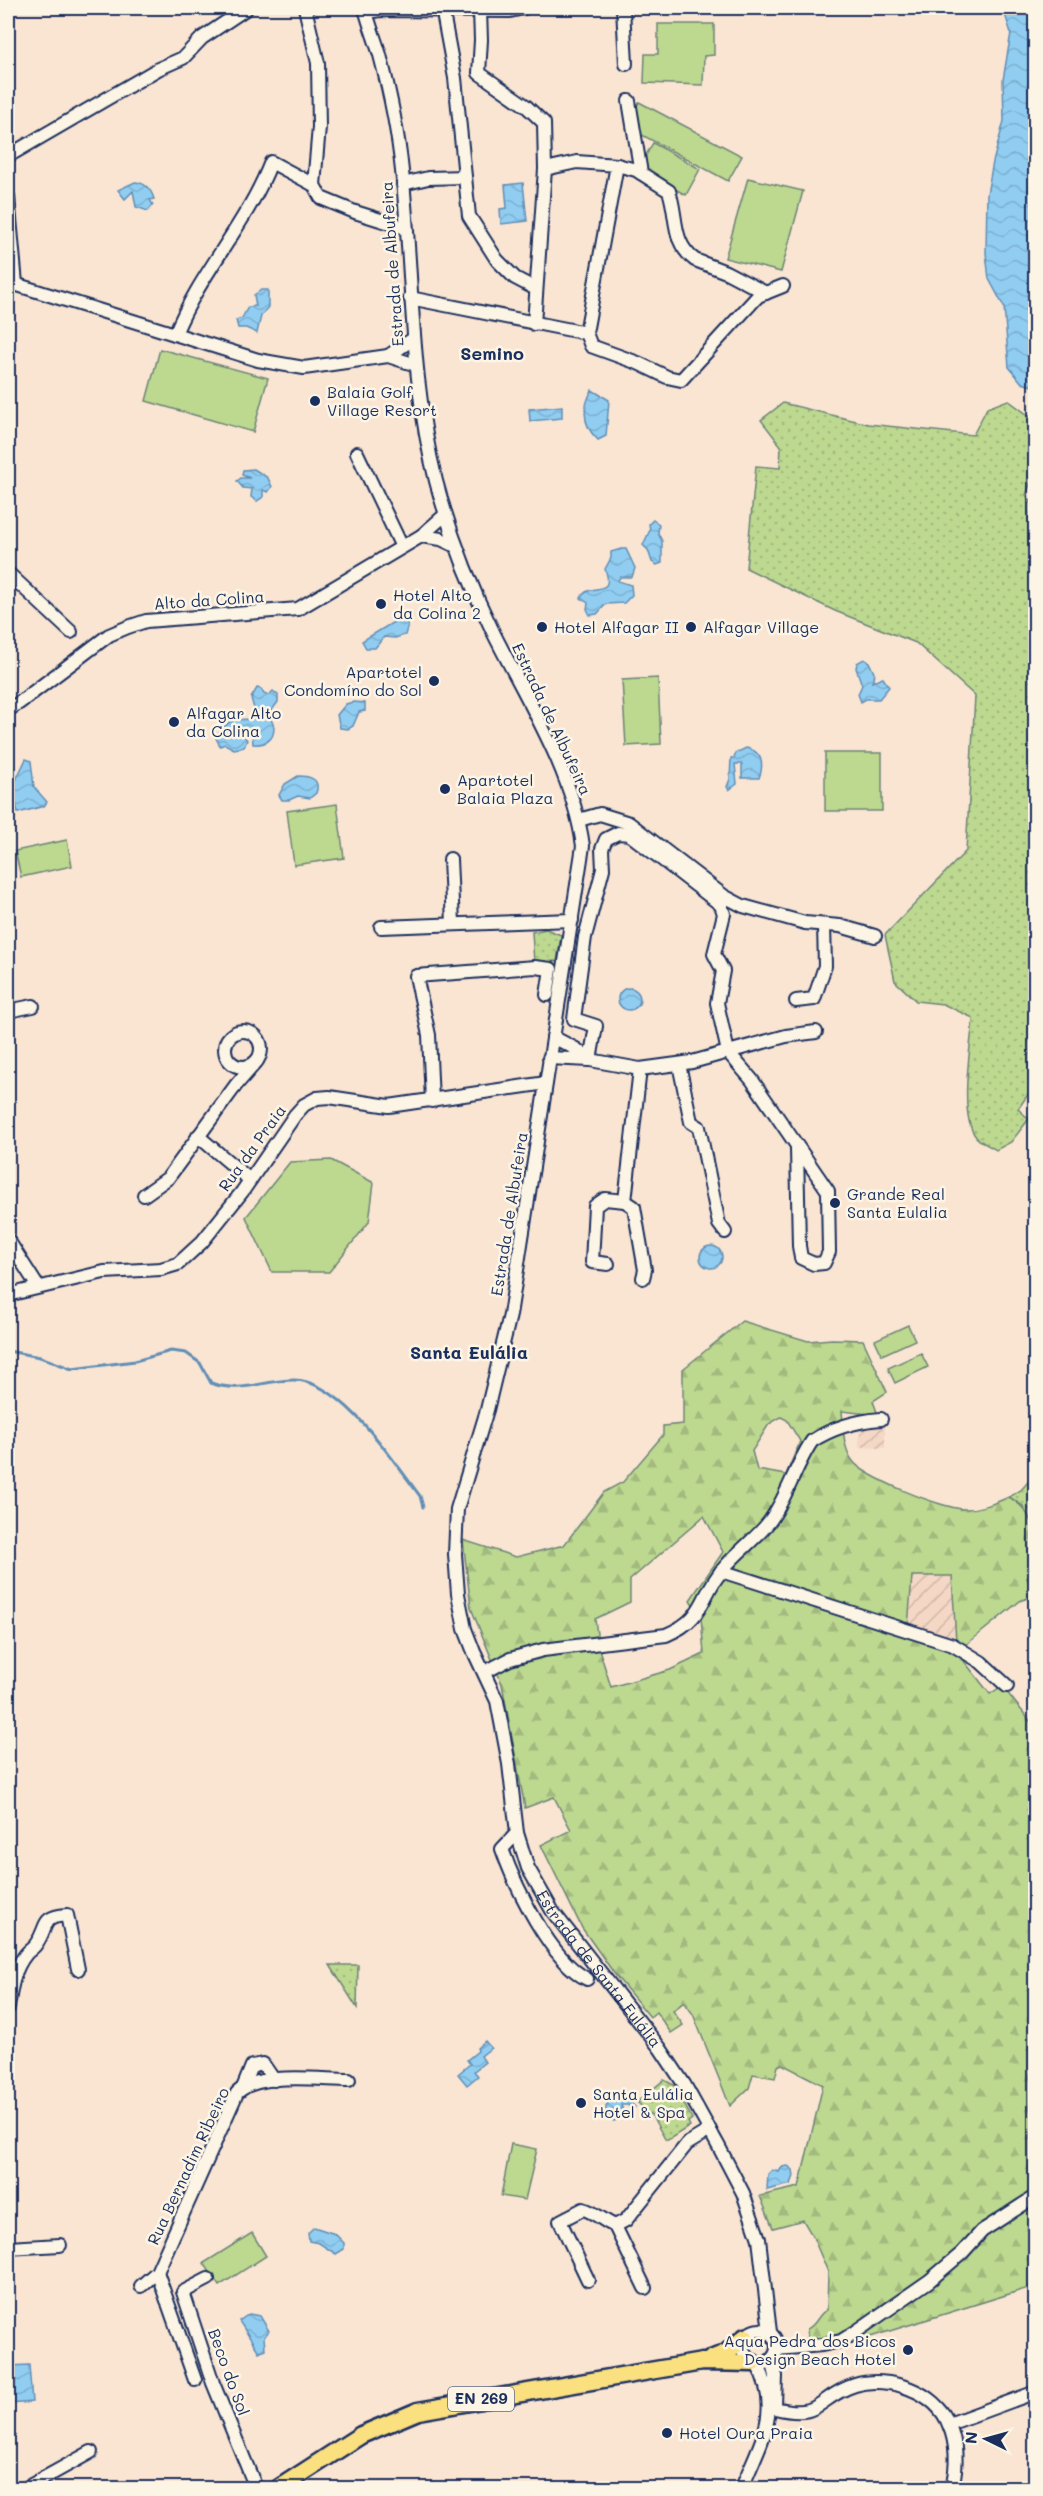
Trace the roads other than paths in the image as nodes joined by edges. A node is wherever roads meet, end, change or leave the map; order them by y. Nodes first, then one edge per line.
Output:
1 (247, 8) edge
2 (305, 8) edge
3 (524, 8) edge
4 (623, 8) edge
5 (442, 9) edge
6 (499, 9) edge
7 (366, 10) edge
8 (480, 10) junction
9 (626, 64) dead end
10 (630, 100) dead end
11 (8, 156) edge
12 (617, 165) junction
13 (545, 169) junction
14 (641, 173) junction
15 (465, 177) junction
16 (403, 184) junction
17 (314, 185) junction
18 (8, 196) edge
19 (406, 228) junction
20 (12, 283) edge
21 (783, 286) dead end
22 (536, 289) junction
23 (766, 293) junction
24 (410, 298) junction
25 (534, 324) junction
26 (586, 333) junction
27 (175, 334) junction
28 (413, 339) junction
29 (388, 356) junction
30 (416, 365) junction
31 (357, 453) dead end
32 (445, 515) junction
33 (421, 537) junction
34 (456, 546) junction
35 (402, 547) junction
36 (8, 573) edge
37 (71, 632) dead end
38 (8, 710) edge
39 (579, 820) junction
40 (450, 859) dead end
41 (572, 920) junction
42 (453, 923) junction
43 (824, 925) junction
44 (381, 927) dead end
45 (875, 936) dead end
46 (547, 995) dead end
47 (796, 1001) dead end
48 (33, 1006) dead end
49 (8, 1011) edge
50 (816, 1032) dead end
51 (553, 1037) junction
52 (744, 1047) junction
53 (728, 1052) junction
54 (549, 1058) junction
55 (590, 1060) junction
56 (257, 1061) junction
57 (685, 1063) junction
58 (736, 1063) junction
59 (233, 1065) junction
60 (640, 1070) junction
61 (546, 1083) junction
62 (236, 1085) junction
63 (432, 1101) junction
64 (198, 1136) junction
65 (797, 1148) junction
66 (250, 1180) junction
67 (144, 1195) dead end
68 (625, 1201) junction
69 (725, 1232) dead end
70 (8, 1240) edge
71 (608, 1264) dead end
72 (643, 1278) dead end
73 (38, 1287) junction
74 (8, 1295) edge
75 (881, 1419) dead end
76 (721, 1571) junction
77 (465, 1629) joint
78 (485, 1672) junction
79 (1006, 1686) dead end
80 (517, 1833) junction
81 (78, 1969) dead end
82 (587, 1979) dead end
83 (8, 2008) edge
84 (349, 2080) dead end
85 (710, 2130) junction
86 (1035, 2196) edge
87 (615, 2226) junction
88 (60, 2245) dead end
89 (8, 2248) edge
90 (157, 2272) junction
91 (208, 2279) dead end
92 (588, 2280) dead end
93 (141, 2286) dead end
94 (645, 2288) dead end
95 (766, 2296) junction
96 (770, 2332) junction
97 (749, 2334) junction
98 (774, 2354) junction
99 (702, 2362) junction
100 (755, 2363) junction
101 (195, 2380) dead end
102 (1035, 2392) edge
103 (775, 2408) junction
104 (949, 2424) junction
105 (762, 2437) junction
106 (91, 2452) dead end
107 (26, 2488) edge
108 (256, 2488) edge
109 (279, 2488) edge
110 (742, 2488) edge
111 (952, 2488) edge

1 - 11 street
2 - 17 street
3 - 6 street
4 - 9 street
5 - 7 street
5 - 8 street
5 - 15 street
6 - 8 street
7 - 16 street, Estrada de Albufeira
8 - 13 street
10 - 14 street
12 - 13 street
12 - 14 street
12 - 26 street
13 - 22 street
14 - 23 street
15 - 16 street
15 - 22 street
16 - 19 street, Estrada de Albufeira
17 - 19 street
17 - 27 street
18 - 20 street
19 - 24 street, Estrada de Albufeira
20 - 27 street
21 - 23 street
22 - 25 street
23 - 26 street
24 - 25 street
24 - 28 street, Estrada de Albufeira
25 - 26 street
27 - 29 street
28 - 29 street
28 - 30 street, Estrada de Albufeira
29 - 30 street
30 - 32 street, Estrada de Albufeira
31 - 35 street
32 - 33 street, Alto da Colina
32 - 34 street, Estrada de Albufeira
33 - 34 street
33 - 35 street, Alto da Colina
34 - 39 street, Estrada de Albufeira
35 - 38 street, Alto da Colina
36 - 37 street
39 - 41 street, Estrada de Albufeira
39 - 43 street
40 - 42 street
41 - 42 street
41 - 51 street, Estrada de Albufeira
42 - 44 street
43 - 45 street
43 - 47 street
46 - 63 street
48 - 49 street
50 - 52 street
51 - 54 street, Estrada de Albufeira
51 - 55 street
52 - 53 street
52 - 58 street
53 - 55 street
53 - 57 street
53 - 58 street
54 - 55 street
54 - 61 street, Estrada de Albufeira
55 - 60 street
56 - 59 street
56 - 59 street
56 - 62 street
57 - 58 street
57 - 60 street
57 - 69 street
58 - 65 street
59 - 62 street
60 - 68 street
61 - 63 street, Rua da Praia
61 - 77 street, Estrada de Albufeira
62 - 64 street
63 - 66 street, Rua da Praia
64 - 66 street
64 - 67 street
65 - 65 street
66 - 73 street, Rua da Praia
68 - 71 street
68 - 72 street
70 - 73 street
73 - 74 street, Rua da Praia
75 - 76 street
76 - 78 street
76 - 79 street
77 - 78 street, Estrada de Santa Eulália
78 - 80 street, Estrada de Santa Eulália
80 - 82 street
80 - 85 street, Estrada de Santa Eulália
81 - 83 street
84 - 90 street, Rua Bernadim Ribeiro
85 - 87 street
85 - 95 street, Estrada de Santa Eulália
86 - 98 street
87 - 92 street
87 - 94 street
88 - 89 street
90 - 93 street, Rua Bernadim Ribeiro
90 - 101 street
91 - 108 street, Beco do Sol
95 - 96 street, Estrada de Santa Eulália
95 - 97 street, Estrada de Santa Eulália
96 - 97 street
96 - 98 street, Estrada de Santa Eulália
97 - 99 main road, Estrada de Santa Eulália / EN 269
97 - 100 street
98 - 100 street, Estrada de Santa Eulália
98 - 103 street
99 - 100 main road, Estrada de Santa Eulália / EN 269
99 - 109 main road, Estrada de Santa Eulália / EN 269
100 - 105 street
102 - 104 street
103 - 104 street
103 - 105 street
104 - 111 street
105 - 110 street
106 - 107 street

